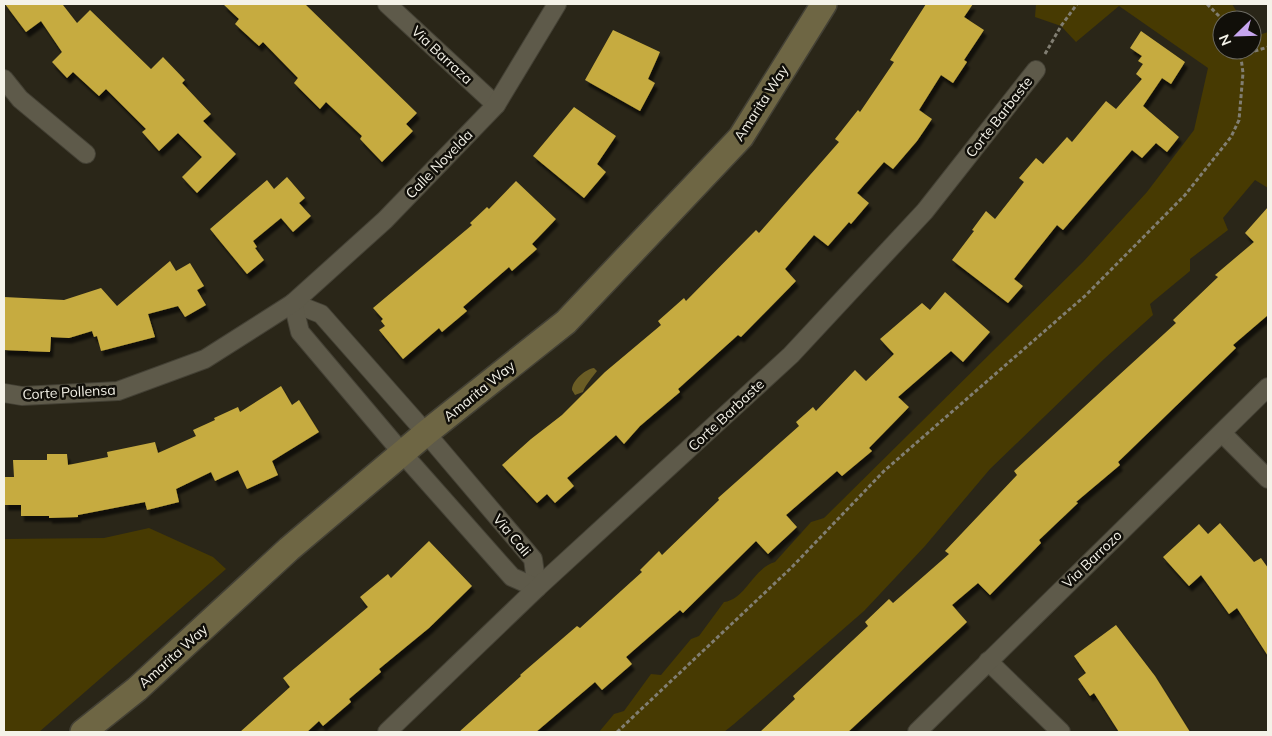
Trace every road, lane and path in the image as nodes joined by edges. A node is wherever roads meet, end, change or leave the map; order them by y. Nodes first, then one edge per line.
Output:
1 (387, 4) edge
2 (557, 4) edge
3 (824, 4) edge
4 (1077, 4) edge
5 (1242, 60) edge
6 (1036, 70) joint
7 (4, 79) edge
8 (496, 106) junction
9 (86, 154) dead end
10 (293, 303) junction
11 (1268, 387) edge
12 (4, 393) edge
13 (426, 433) junction
14 (1222, 433) junction
15 (403, 454) junction
16 (1268, 479) edge
17 (537, 588) junction
18 (988, 661) junction
19 (83, 732) edge
20 (387, 732) edge
21 (616, 732) edge
22 (917, 732) edge
23 (1061, 732) edge

1 - 8 street, Via Barraza
2 - 8 street, Calle Novelda
3 - 13 street, Amarita Way
4 - 6 path
5 - 21 path
6 - 17 street, Corte Barbaste
7 - 9 street
8 - 10 street, Calle Novelda
10 - 12 street, Corte Pollensa
10 - 13 street, Via Cali
10 - 15 street, Via Cali
11 - 14 street, Via Barrozo
13 - 15 street, Amarita Way
13 - 17 street, Via Cali
14 - 16 street
14 - 18 street, Via Barrozo
15 - 17 street, Via Cali
15 - 19 street, Amarita Way
17 - 20 street, Corte Barbaste
18 - 22 street, Via Barrozo
18 - 23 street

